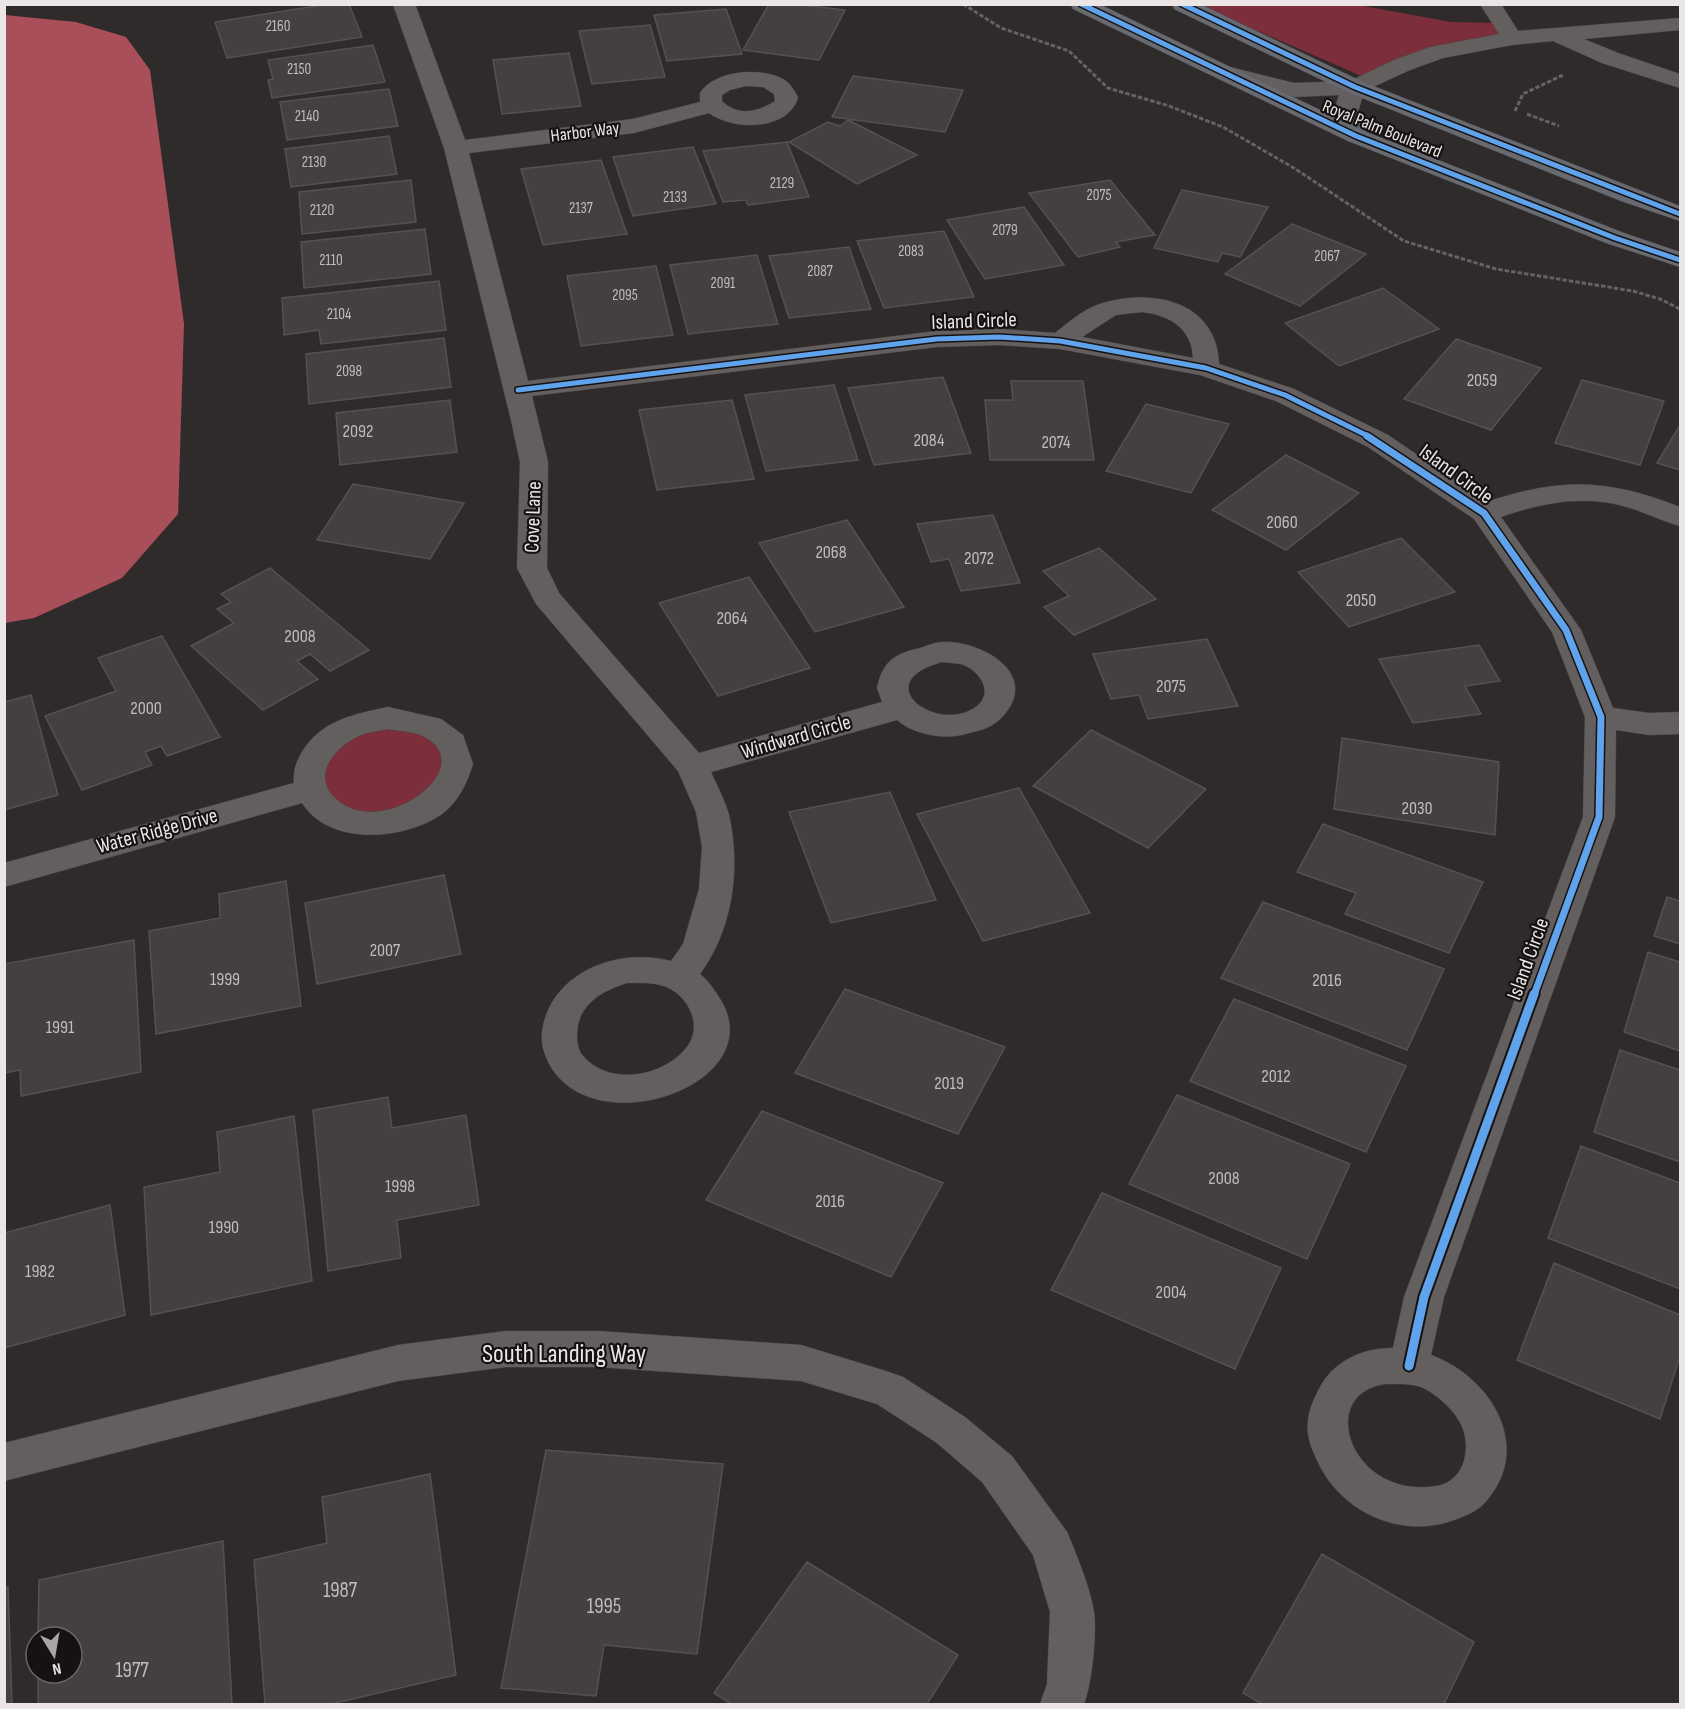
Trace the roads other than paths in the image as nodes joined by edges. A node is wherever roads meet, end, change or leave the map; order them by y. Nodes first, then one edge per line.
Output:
1 (404, 4) edge
2 (1081, 4) edge
3 (1182, 4) edge
4 (1490, 4) edge
5 (1680, 24) edge
6 (1556, 34) junction
7 (1512, 38) junction
8 (1215, 70) junction
9 (1680, 81) edge
10 (1355, 87) junction
11 (711, 106) dead end
12 (1356, 136) junction
13 (456, 148) junction
14 (1680, 214) edge
15 (1680, 260) edge
16 (1060, 341) junction
17 (1206, 368) junction
18 (518, 390) junction
19 (1484, 513) junction
20 (1680, 517) edge
21 (900, 708) dead end
22 (1601, 717) junction
23 (1680, 723) edge
24 (692, 766) junction
25 (310, 790) junction
26 (4, 875) edge
27 (678, 977) dead end
28 (1409, 1366) dead end
29 (4, 1462) edge
30 (1062, 1704) edge

1 - 13 street, Cove Lane
2 - 8 main road, Royal Palm Boulevard
3 - 10 main road, Royal Palm Boulevard
4 - 7 street
5 - 6 street
6 - 7 street
6 - 9 street
7 - 10 street
8 - 10 street
8 - 12 main road, Royal Palm Boulevard
10 - 12 street
10 - 14 main road, Royal Palm Boulevard
11 - 13 street, Harbor Way
12 - 15 main road, Royal Palm Boulevard
13 - 18 street, Cove Lane
16 - 17 street, Island Circle
16 - 17 street
16 - 18 street, Island Circle
17 - 19 street, Island Circle
18 - 24 street, Cove Lane
19 - 20 street, Island Circle
19 - 22 street, Island Circle
21 - 24 street, Windward Circle
22 - 23 street
22 - 28 street, Island Circle
24 - 27 street, Cove Lane
25 - 25 street
25 - 26 street, Water Ridge Drive
29 - 30 street, South Landing Way

